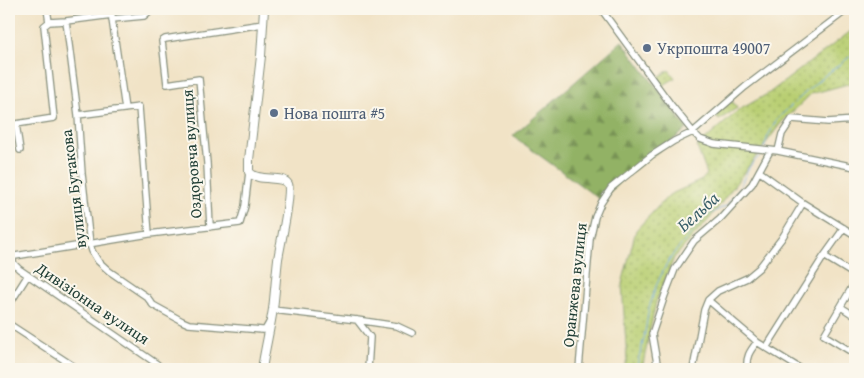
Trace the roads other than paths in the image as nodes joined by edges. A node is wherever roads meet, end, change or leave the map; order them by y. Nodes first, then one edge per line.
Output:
1 (47, 9) edge
2 (152, 9) edge
3 (264, 9) edge
4 (601, 9) edge
5 (848, 9) edge
6 (112, 14) edge
7 (66, 21) junction
8 (49, 22) junction
9 (263, 24) junction
10 (125, 109) junction
11 (78, 115) junction
12 (855, 120) edge
13 (693, 132) junction
14 (20, 150) dead end
15 (769, 151) junction
16 (778, 151) junction
17 (855, 168) edge
18 (250, 172) junction
19 (760, 172) junction
20 (803, 203) junction
21 (210, 227) junction
22 (844, 228) junction
23 (148, 234) junction
24 (855, 235) edge
25 (90, 244) junction
26 (824, 256) junction
27 (10, 257) edge
28 (28, 275) junction
29 (855, 275) edge
30 (855, 282) edge
31 (708, 300) junction
32 (9, 305) edge
33 (840, 307) junction
34 (273, 310) junction
35 (855, 316) edge
36 (357, 320) junction
37 (270, 321) junction
38 (9, 324) edge
39 (412, 333) dead end
40 (756, 342) junction
41 (766, 348) junction
42 (855, 354) edge
43 (78, 369) edge
44 (162, 369) edge
45 (262, 369) edge
46 (368, 369) edge
47 (579, 369) edge
48 (658, 369) edge
49 (693, 369) edge
50 (746, 369) edge
51 (801, 369) edge

1 - 8 street
2 - 6 street
3 - 9 street
4 - 13 street
5 - 13 street, Оранжева вулиця
6 - 7 street
6 - 10 street
7 - 8 street
7 - 11 street, вулиця Бутакова
8 - 14 street
9 - 18 street
9 - 21 street, Оздоровча вулиця
10 - 11 street
10 - 23 street
11 - 25 street, вулиця Бутакова
12 - 16 street
13 - 15 street
13 - 47 street, Оранжева вулиця
15 - 16 street
15 - 19 street
16 - 17 street
18 - 21 street
18 - 34 street
19 - 20 street
19 - 48 street
20 - 22 street
20 - 31 street
21 - 23 street
22 - 24 street
22 - 26 street
23 - 25 street
25 - 27 street
25 - 37 street, вулиця Бутакова
26 - 29 street
26 - 41 street
27 - 28 street, Дивізіонна вулиця
28 - 32 street
28 - 44 street, Дивізіонна вулиця
30 - 33 street
31 - 40 street
31 - 49 street
33 - 35 street
33 - 42 street
34 - 36 street
34 - 37 street
36 - 39 street
36 - 46 street
37 - 45 street
38 - 43 street
40 - 41 street
40 - 50 street
41 - 51 street

